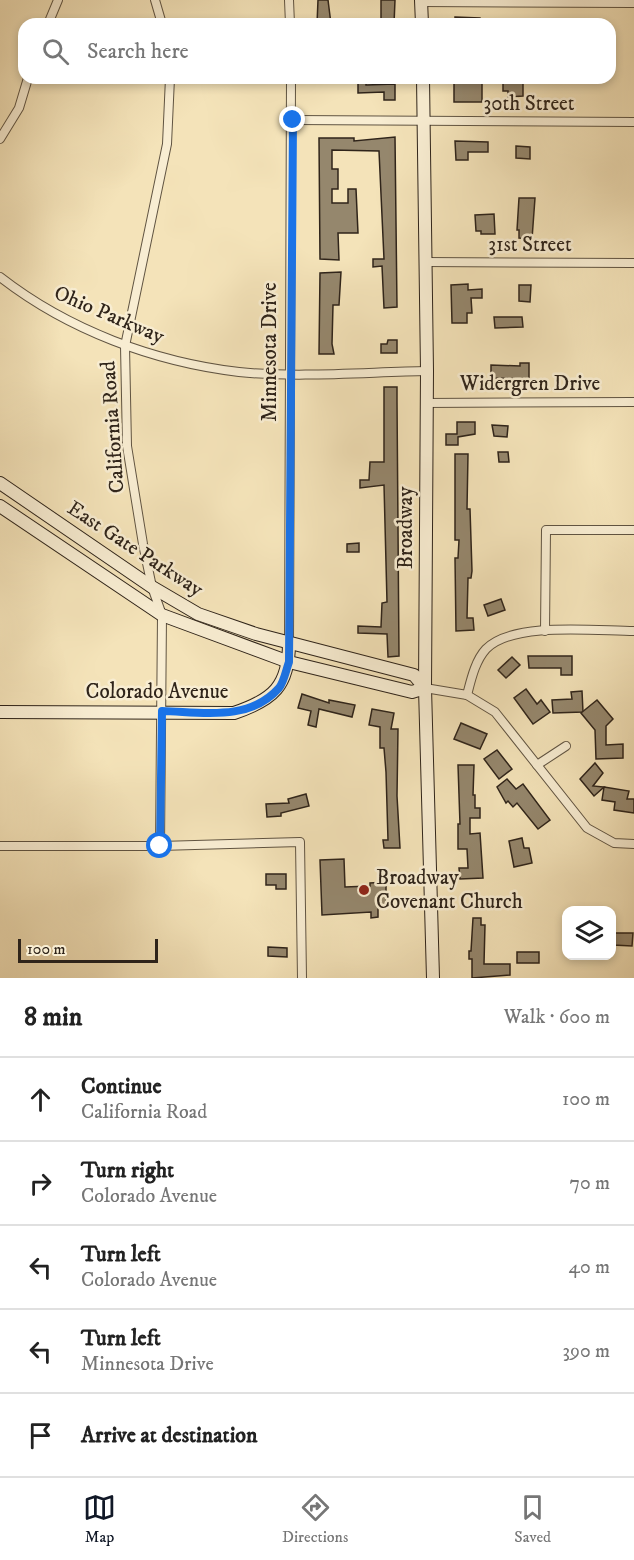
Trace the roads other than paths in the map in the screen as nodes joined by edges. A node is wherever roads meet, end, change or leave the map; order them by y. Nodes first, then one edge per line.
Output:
1 (58, 0) edge
2 (155, 0) edge
3 (289, 0) edge
4 (421, 1) edge
5 (634, 3) edge
6 (50, 18) edge
7 (160, 18) edge
8 (290, 18) edge
9 (422, 18) edge
10 (26, 84) edge
11 (170, 84) edge
12 (291, 84) edge
13 (423, 84) edge
14 (293, 120) junction
15 (425, 121) junction
16 (634, 122) edge
17 (0, 139) edge
18 (425, 262) junction
19 (634, 263) edge
20 (0, 277) edge
21 (125, 346) junction
22 (427, 371) junction
23 (289, 373) junction
24 (634, 402) edge
25 (425, 403) junction
26 (0, 483) edge
27 (0, 506) edge
28 (634, 530) edge
29 (152, 587) junction
30 (162, 615) junction
31 (545, 631) junction
32 (634, 631) edge
33 (289, 643) junction
34 (289, 662) junction
35 (425, 688) junction
36 (466, 695) junction
37 (162, 711) junction
38 (0, 712) edge
39 (566, 746) dead end
40 (537, 765) junction
41 (634, 844) edge
42 (0, 846) edge
43 (160, 846) junction
44 (302, 978) edge
45 (433, 978) edge

1 - 6 street
2 - 7 street
3 - 8 street
4 - 5 street
4 - 9 street
10 - 17 street
11 - 21 street, California Road
12 - 14 street, Minnesota Drive
13 - 15 street, Broadway
14 - 15 street, 30th Street
14 - 23 street, Minnesota Drive
15 - 16 street, 30th Street
15 - 18 street, Broadway
18 - 19 street, 31st Street
18 - 22 street, Broadway
20 - 21 street, Ohio Parkway
21 - 23 street, Ohio Parkway
21 - 29 street, California Road
22 - 23 street, Ohio Parkway
22 - 25 street, Broadway
23 - 33 street, Minnesota Drive
24 - 25 street, Widergren Drive
25 - 35 street, Broadway
26 - 29 street, East Gate Parkway
27 - 30 street, East Gate Parkway
28 - 31 street
29 - 30 street, California Road
29 - 33 street, East Gate Parkway
30 - 34 street, East Gate Parkway
30 - 37 street, California Road
31 - 32 street
31 - 36 street
33 - 34 street, Minnesota Drive
33 - 35 street, East Gate Parkway
34 - 35 street, East Gate Parkway
34 - 37 street, Colorado Avenue
35 - 36 street, East Gate Parkway
35 - 45 street, Broadway
36 - 40 street, East Gate Parkway
37 - 38 street, Colorado Avenue
37 - 43 street, California Road
39 - 40 street
40 - 41 street, East Gate Parkway
42 - 43 street
43 - 44 street

